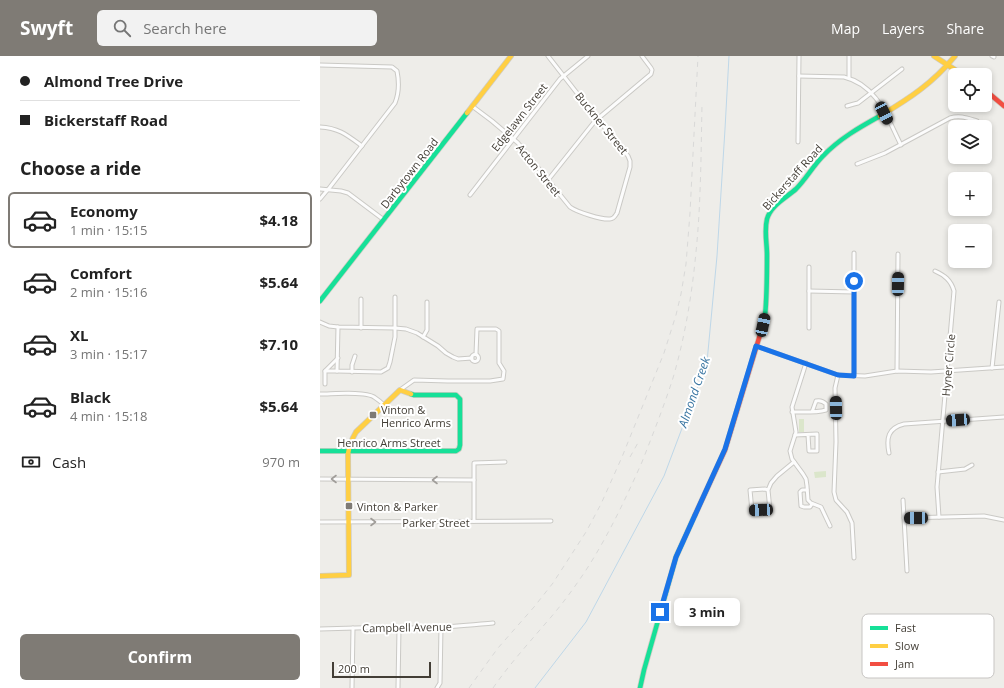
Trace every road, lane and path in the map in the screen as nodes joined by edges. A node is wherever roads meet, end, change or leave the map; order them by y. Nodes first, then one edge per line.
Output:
1 (511, 56) edge
2 (548, 56) edge
3 (588, 56) edge
4 (642, 56) edge
5 (799, 56) edge
6 (849, 56) edge
7 (934, 56) edge
8 (955, 56) edge
9 (320, 65) edge
10 (948, 65) junction
11 (952, 68) edge
12 (902, 69) dead end
13 (564, 76) junction
14 (799, 76) junction
15 (849, 78) junction
16 (871, 92) junction
17 (992, 96) edge
18 (472, 106) junction
19 (847, 106) dead end
20 (1004, 106) edge
21 (884, 113) junction
22 (597, 118) junction
23 (976, 120) dead end
24 (320, 127) edge
25 (513, 139) junction
26 (798, 142) dead end
27 (901, 144) junction
28 (362, 146) junction
29 (857, 164) dead end
30 (548, 180) junction
31 (320, 189) edge
32 (328, 190) junction
33 (470, 196) dead end
34 (320, 199) edge
35 (611, 219) joint
36 (384, 220) junction
37 (854, 253) dead end
38 (898, 254) dead end
39 (810, 267) dead end
40 (934, 271) dead end
41 (809, 291) junction
42 (854, 292) junction
43 (395, 296) dead end
44 (361, 299) dead end
45 (320, 301) edge
46 (427, 302) dead end
47 (999, 302) dead end
48 (320, 322) edge
49 (338, 327) junction
50 (361, 328) junction
51 (395, 328) junction
52 (810, 328) dead end
53 (423, 337) junction
54 (756, 346) junction
55 (476, 354) junction
56 (355, 356) dead end
57 (338, 358) junction
58 (472, 358) junction
59 (806, 363) junction
60 (1004, 367) edge
61 (992, 368) junction
62 (325, 371) junction
63 (337, 371) junction
64 (898, 371) junction
65 (948, 371) junction
66 (352, 372) junction
67 (838, 375) junction
68 (854, 376) junction
69 (325, 384) dead end
70 (400, 390) junction
71 (320, 394) edge
72 (384, 404) junction
73 (792, 412) junction
74 (812, 412) junction
75 (1004, 417) edge
76 (943, 421) junction
77 (795, 435) junction
78 (808, 435) junction
79 (320, 451) edge
80 (348, 451) junction
81 (889, 452) dead end
82 (505, 462) dead end
83 (794, 462) junction
84 (972, 466) dead end
85 (938, 472) junction
86 (320, 479) edge
87 (348, 480) junction
88 (474, 480) junction
89 (768, 490) junction
90 (807, 490) junction
91 (903, 500) dead end
92 (812, 504) junction
93 (939, 517) junction
94 (904, 518) junction
95 (552, 520) dead end
96 (1004, 520) edge
97 (474, 521) junction
98 (320, 522) edge
99 (349, 522) junction
100 (830, 526) dead end
101 (854, 558) dead end
102 (907, 571) dead end
103 (320, 576) edge
104 (493, 623) dead end
105 (441, 627) junction
106 (353, 628) junction
107 (399, 628) junction
108 (320, 629) edge
109 (352, 688) edge
110 (398, 688) edge
111 (438, 688) edge
112 (640, 688) edge

1 - 18 street, Darbytown Road
2 - 13 street, Buckner Street
3 - 13 street, Edgelawn Street
4 - 22 street
5 - 14 street
6 - 15 street
7 - 10 street
8 - 10 street, Bickerstaff Road
9 - 28 street
10 - 11 street
10 - 21 street, Bickerstaff Road
12 - 16 street
13 - 22 street, Buckner Street
13 - 25 street, Edgelawn Street
14 - 15 street
14 - 26 street
15 - 16 street
16 - 19 street
16 - 21 street
17 - 20 street
18 - 25 street, Acton Street
18 - 36 street, Darbytown Road
21 - 27 street
21 - 54 street, Bickerstaff Road
22 - 30 street
22 - 35 street, Buckner Street
23 - 27 street
24 - 28 street
25 - 30 street, Acton Street
25 - 33 street, Edgelawn Street
27 - 29 street
28 - 32 street
30 - 35 street, Acton Street
31 - 32 street
32 - 34 street
32 - 36 street
36 - 45 street, Darbytown Road
37 - 42 street
38 - 64 street
39 - 41 street
40 - 65 street, Hyner Circle
41 - 42 street
41 - 52 street
42 - 68 street
43 - 51 street
44 - 50 street
46 - 53 street
47 - 61 street
48 - 49 street
49 - 50 street
49 - 57 street
50 - 51 street
51 - 53 street
51 - 66 street
53 - 58 street
54 - 59 street
54 - 112 street, Bickerstaff Road
55 - 58 street
55 - 58 street
55 - 70 street
56 - 66 street
57 - 62 street
57 - 63 street
59 - 67 street
59 - 73 street
60 - 61 street
61 - 65 street
62 - 63 street
62 - 69 street
63 - 66 street
64 - 65 street
64 - 68 street
65 - 76 street, Hyner Circle
67 - 68 street
67 - 101 street
70 - 72 street
70 - 80 street, Henrico Arms Street
71 - 72 street
72 - 80 street
73 - 74 street
73 - 77 street
74 - 74 street
75 - 76 street
76 - 81 street
76 - 85 street, Hyner Circle
77 - 78 street
77 - 83 street
78 - 78 street
79 - 80 street, Henrico Arms Street
80 - 87 street
82 - 88 street
83 - 89 street
83 - 90 street
84 - 85 street
85 - 93 street, Hyner Circle
87 -> 86 street
88 -> 87 street
87 - 99 street
88 - 97 street
89 - 89 street
90 - 92 street
90 - 92 street
91 - 94 street
92 - 100 street
93 - 94 street
93 - 96 street
94 - 102 street
95 - 97 street, Parker Street
99 -> 97 street, Parker Street
98 - 99 street, Parker Street
99 - 103 street
104 - 105 street, Campbell Avenue
105 - 107 street, Campbell Avenue
105 - 111 street
106 - 107 street, Campbell Avenue
106 - 108 street, Campbell Avenue
106 - 109 street
107 - 110 street

